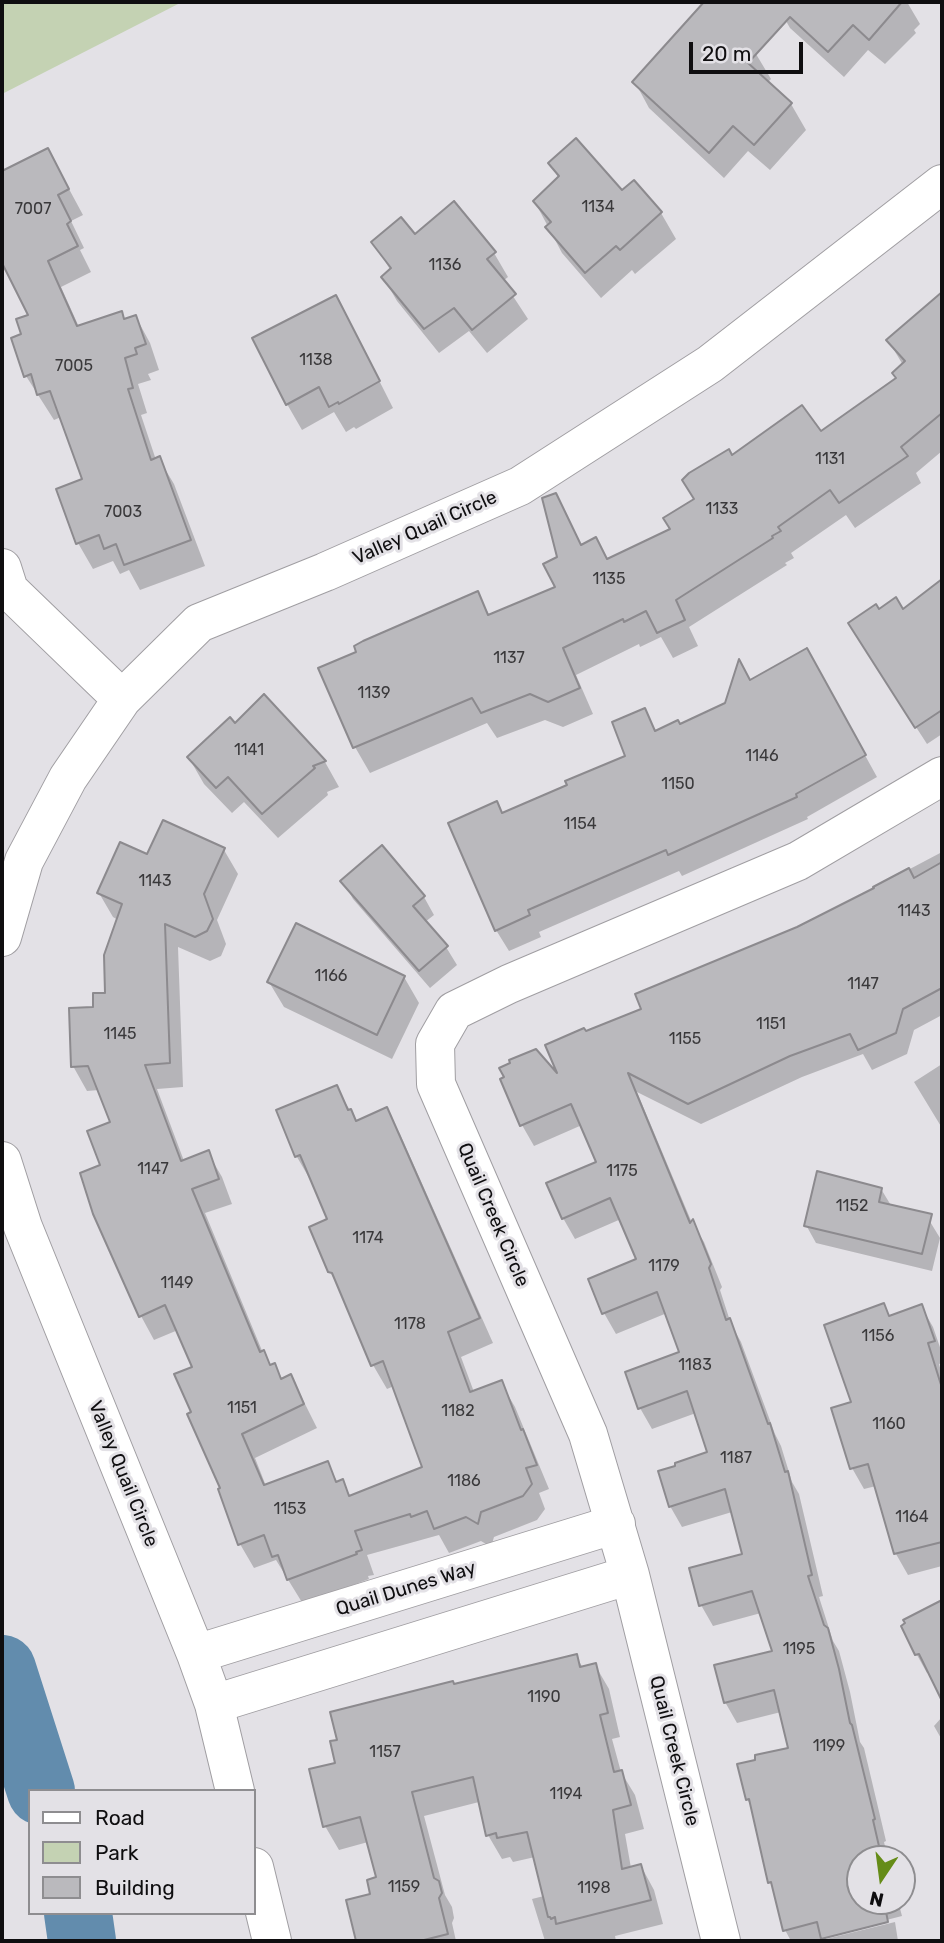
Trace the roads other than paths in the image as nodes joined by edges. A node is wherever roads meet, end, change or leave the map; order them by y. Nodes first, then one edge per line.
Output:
1 (942, 184) edge
2 (2, 568) edge
3 (122, 699) junction
4 (942, 776) edge
5 (2, 937) edge
6 (2, 1161) edge
7 (615, 1524) junction
8 (630, 1575) junction
9 (196, 1654) junction
10 (214, 1704) junction
11 (235, 1789) edge
12 (256, 1875) edge
13 (272, 1941) edge
14 (721, 1941) edge

1 - 3 street, Valley Quail Circle
2 - 3 street
3 - 5 street, Valley Quail Circle
4 - 7 street, Quail Creek Circle
6 - 9 street, Valley Quail Circle
7 - 8 street, Quail Creek Circle
7 - 9 street, Quail Dunes Way
8 - 10 street
8 - 14 street, Quail Creek Circle
9 - 10 street, Valley Quail Circle
10 - 11 street, Valley Quail Circle
12 - 13 street

